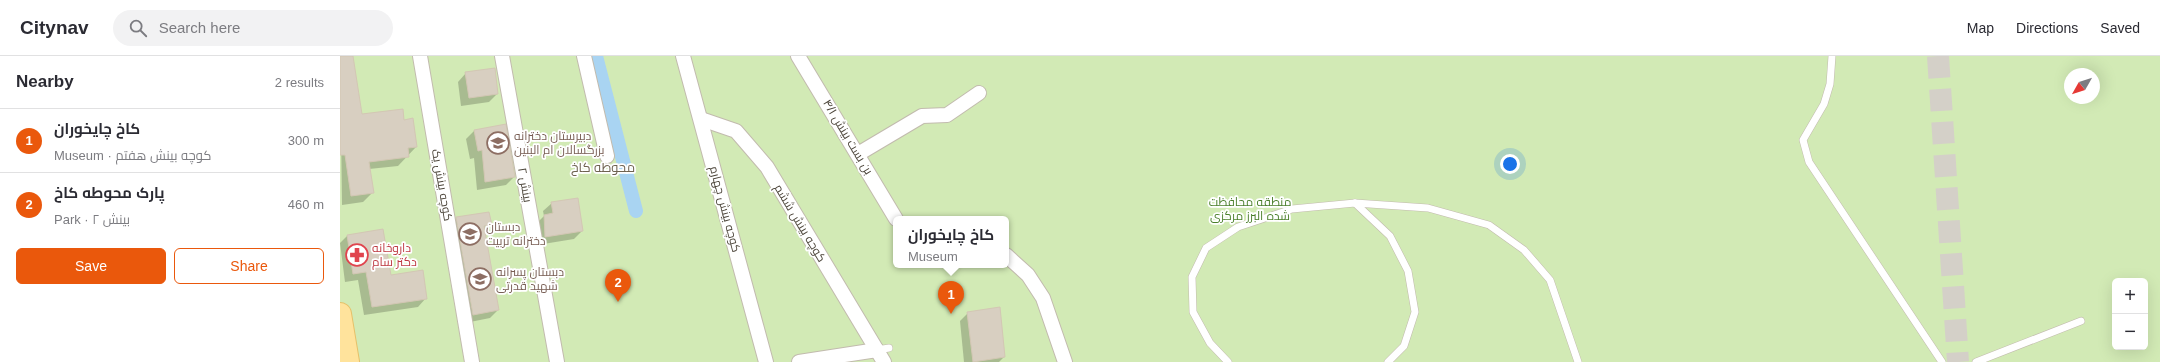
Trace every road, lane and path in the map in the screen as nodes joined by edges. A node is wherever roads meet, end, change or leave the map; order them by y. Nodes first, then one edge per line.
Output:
1 (420, 56) edge
2 (502, 56) edge
3 (584, 56) edge
4 (683, 56) edge
5 (798, 56) edge
6 (1832, 56) edge
7 (979, 93) dead end
8 (701, 119) junction
9 (858, 154) junction
10 (607, 156) dead end
11 (1355, 203) junction
12 (894, 216) edge
13 (1009, 259) edge
14 (340, 314) edge
15 (2081, 321) dead end
16 (884, 354) edge
17 (348, 362) edge
18 (472, 362) edge
19 (557, 362) edge
20 (766, 362) edge
21 (799, 362) edge
22 (1065, 362) edge
23 (1228, 362) edge
24 (1388, 362) edge
25 (1578, 362) edge
26 (1942, 362) edge
27 (1976, 362) edge

1 - 18 street, کوچه بینش یک
2 - 19 street, بینش ۲
3 - 10 street
4 - 8 street, کوچه بینش چهارم
5 - 9 street, بن بست بینش ۴/۱
6 - 26 lane
7 - 9 street
8 - 16 street, کوچه بینش ششم
8 - 20 street, کوچه بینش چهارم
9 - 12 street, بن بست بینش ۴/۱
11 - 23 lane
11 - 24 lane
11 - 25 lane
13 - 22 street
14 - 17 main road
15 - 27 lane
16 - 21 street

